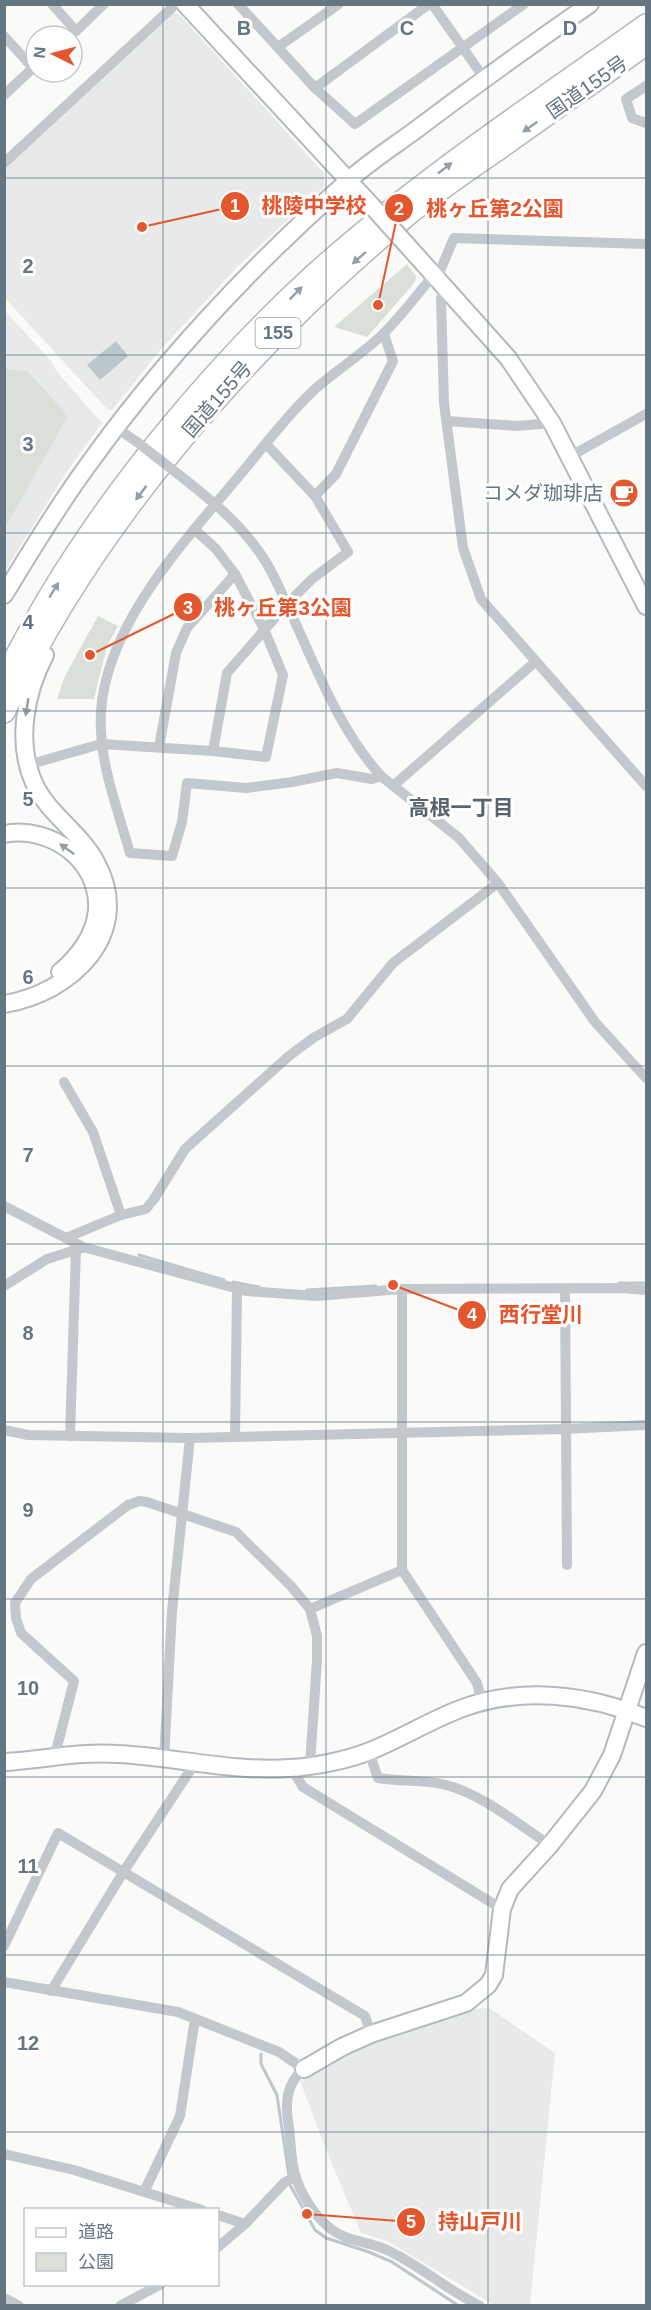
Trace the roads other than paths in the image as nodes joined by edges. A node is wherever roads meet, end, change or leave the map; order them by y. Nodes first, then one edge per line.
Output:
1 (52, 4) edge
2 (104, 4) edge
3 (176, 4) edge
4 (185, 4) edge
5 (339, 4) edge
6 (431, 4) edge
7 (524, 4) edge
8 (590, 4) edge
9 (240, 5) edge
10 (646, 25) edge
11 (4, 36) edge
12 (646, 44) edge
13 (278, 47) junction
14 (463, 48) junction
15 (484, 78) junction
16 (646, 86) edge
17 (315, 88) junction
18 (4, 95) edge
19 (646, 123) edge
20 (4, 163) edge
21 (349, 180) junction
22 (646, 244) edge
23 (439, 280) junction
24 (384, 334) junction
25 (646, 414) edge
26 (447, 421) junction
27 (552, 423) junction
28 (117, 428) junction
29 (266, 444) junction
30 (569, 457) junction
31 (315, 496) junction
32 (216, 504) junction
33 (118, 523) junction
34 (194, 529) junction
35 (235, 574) junction
36 (641, 583) edge
37 (4, 595) edge
38 (286, 604) junction
39 (646, 606) edge
40 (264, 629) junction
41 (535, 662) junction
42 (4, 678) edge
43 (4, 712) edge
44 (102, 744) junction
45 (159, 747) junction
46 (213, 751) junction
47 (38, 762) dead end
48 (381, 776) junction
49 (393, 786) junction
50 (646, 786) edge
51 (4, 834) edge
52 (498, 883) junction
53 (4, 996) edge
54 (4, 1004) edge
55 (646, 1078) edge
56 (64, 1082) dead end
57 (4, 1206) edge
58 (121, 1215) junction
59 (66, 1238) junction
60 (80, 1248) junction
61 (4, 1286) edge
62 (402, 1289) junction
63 (565, 1289) junction
64 (237, 1290) junction
65 (646, 1290) edge
66 (646, 1425) edge
67 (565, 1429) junction
68 (4, 1430) edge
69 (402, 1432) junction
70 (70, 1436) junction
71 (235, 1437) junction
72 (190, 1438) junction
73 (182, 1513) junction
74 (567, 1565) dead end
75 (402, 1570) junction
76 (310, 1609) junction
77 (646, 1653) edge
78 (482, 1703) junction
79 (627, 1710) junction
80 (646, 1718) edge
81 (369, 1752) junction
82 (55, 1755) junction
83 (164, 1759) junction
84 (4, 1762) edge
85 (195, 1763) junction
86 (310, 1766) junction
87 (291, 1768) junction
88 (550, 1845) junction
89 (124, 1871) junction
90 (502, 1909) junction
91 (4, 1947) edge
92 (4, 1982) edge
93 (51, 1990) junction
94 (195, 2019) junction
95 (371, 2034) junction
96 (304, 2069) junction
97 (4, 2154) edge
98 (291, 2180) junction
99 (145, 2190) junction
100 (196, 2208) edge
101 (219, 2215) edge
102 (244, 2224) junction
103 (219, 2246) edge
104 (157, 2286) edge
105 (4, 2298) edge
106 (473, 2304) edge
107 (20, 2306) edge
108 (120, 2306) edge

1 - 2 street
3 - 20 street
4 - 21 street
5 - 13 street
6 - 14 street
6 - 17 street
7 - 14 street
8 - 15 street
9 - 13 street
42 -> 10 highway, 国道155号 / 155
11 - 18 street
12 -> 33 highway, 国道155号 / 155
13 - 17 street
14 - 15 street
14 - 17 street
15 - 21 street
16 - 19 street
21 - 23 street, bridge
21 - 28 street
22 - 23 street
23 - 24 street
23 - 26 street
23 - 27 street
24 - 29 street
24 - 31 street
25 - 30 street
26 - 27 street
26 - 41 street
27 - 30 street
28 - 32 street, bridge
28 - 37 street
29 - 31 street
29 - 32 street
30 - 36 street
31 - 38 street
32 - 34 street
32 - 38 street
33 - 43 highway, 国道155号 / 155
33 -> 54 street
34 - 35 street
34 - 44 street
35 - 40 street
35 - 45 street
36 - 39 street
38 - 40 street
38 - 48 street
40 - 46 street
40 - 46 street
41 - 49 street
41 - 50 street
44 - 45 street
44 - 47 street
44 - 48 street
45 - 46 street
48 - 49 street
49 - 52 street
53 -> 51 street
52 - 55 street
52 - 58 street
56 - 58 street
57 - 59 street
58 - 59 street
59 - 60 street
60 - 61 street
60 - 64 street
60 - 70 street
62 - 63 street
62 - 64 street
62 - 69 street
63 - 65 street
63 - 67 street
64 - 71 street
66 - 67 street
67 - 69 street
67 - 74 street
68 - 70 street
69 - 71 street
69 - 75 street
70 - 72 street
71 - 72 street
72 - 73 street
73 - 76 street
73 - 82 street
73 - 83 street
75 - 76 street
75 - 78 street
76 - 86 street
77 - 79 street
78 - 79 street
78 - 81 street
79 - 80 street
79 - 88 street
81 - 86 street
81 - 88 street
82 - 83 street
82 - 84 street
83 - 85 street
85 - 87 street
85 - 89 street
86 - 87 street
87 - 90 street
88 - 90 street
89 - 91 street
89 - 93 street
89 - 95 street
90 - 95 street
92 - 93 street
93 - 94 street
94 - 96 street
94 - 99 street
95 - 96 street
96 - 98 street
97 - 99 street
98 - 102 street
98 - 106 street
99 - 100 street
101 - 102 street
102 - 103 street
104 - 108 street
105 - 107 street

